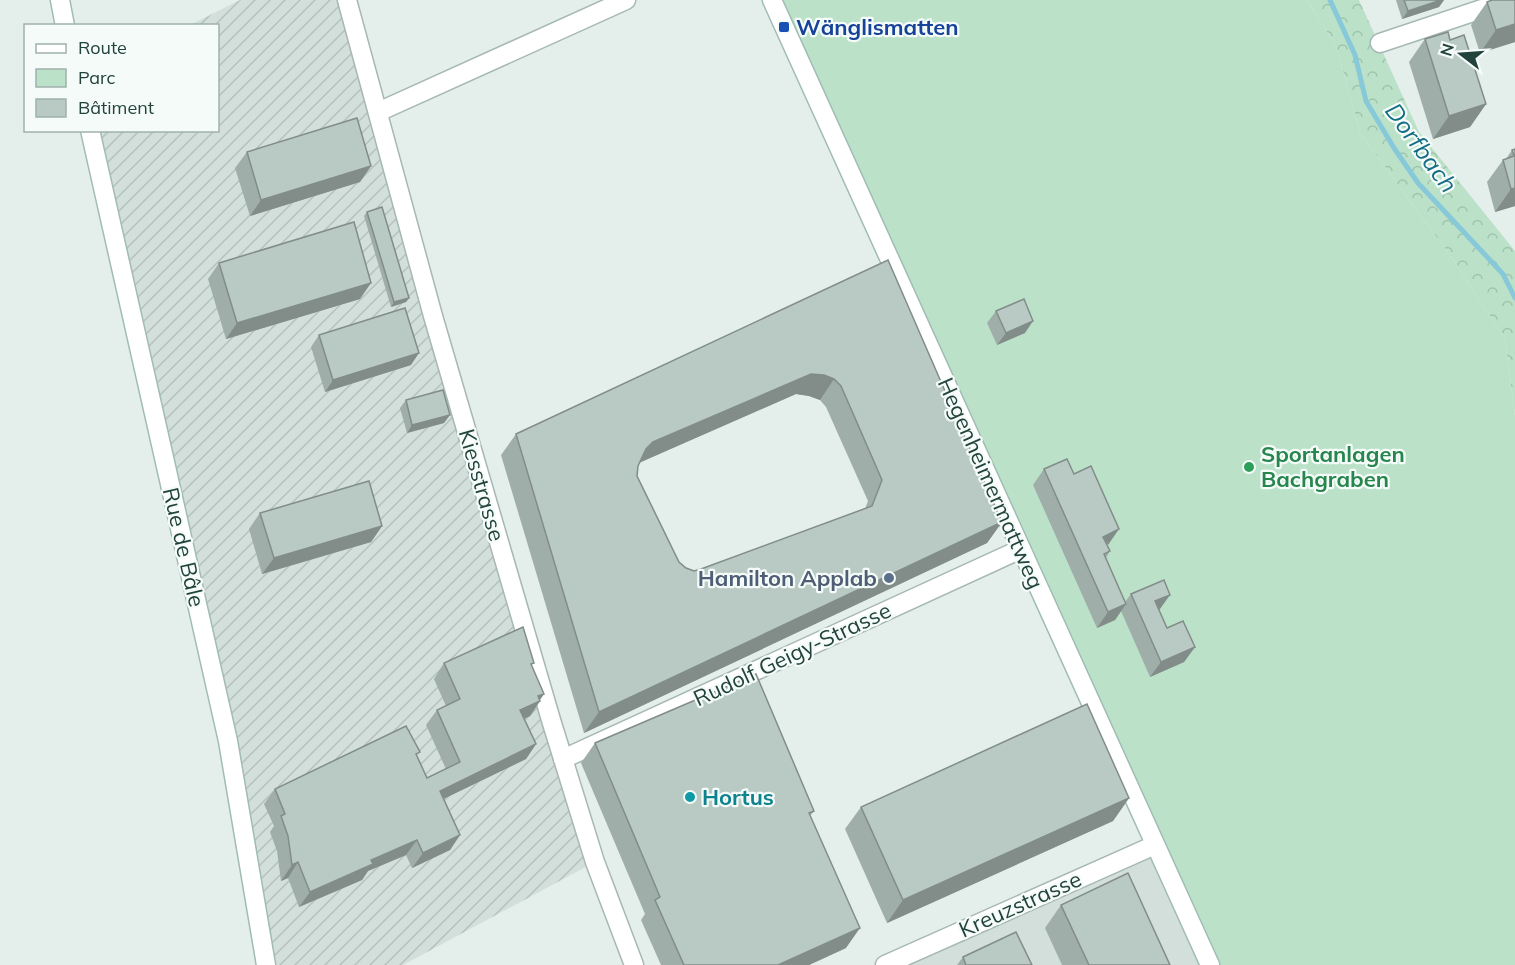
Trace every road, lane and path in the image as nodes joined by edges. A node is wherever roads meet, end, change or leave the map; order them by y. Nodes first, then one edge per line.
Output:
1 (60, 0) edge
2 (348, 0) edge
3 (626, 0) edge
4 (772, 0) edge
5 (1509, 0) edge
6 (65, 24) edge
7 (1380, 43) dead end
8 (378, 112) junction
9 (90, 132) edge
10 (1021, 549) junction
11 (563, 759) junction
12 (1155, 844) junction
13 (266, 965) edge
14 (633, 965) edge
15 (885, 965) edge
16 (1210, 965) edge

1 - 6 street
2 - 8 street, Kiesstrasse
3 - 8 street
4 - 10 street, Hegenheimermattweg
5 - 7 street
8 - 11 street, Kiesstrasse
9 - 13 street, Rue de Bâle
10 - 11 street, Rudolf Geigy-Strasse
10 - 12 street, Hegenheimermattweg
11 - 14 street, Kiesstrasse
12 - 15 street, Kreuzstrasse
12 - 16 street, Hegenheimermattweg

